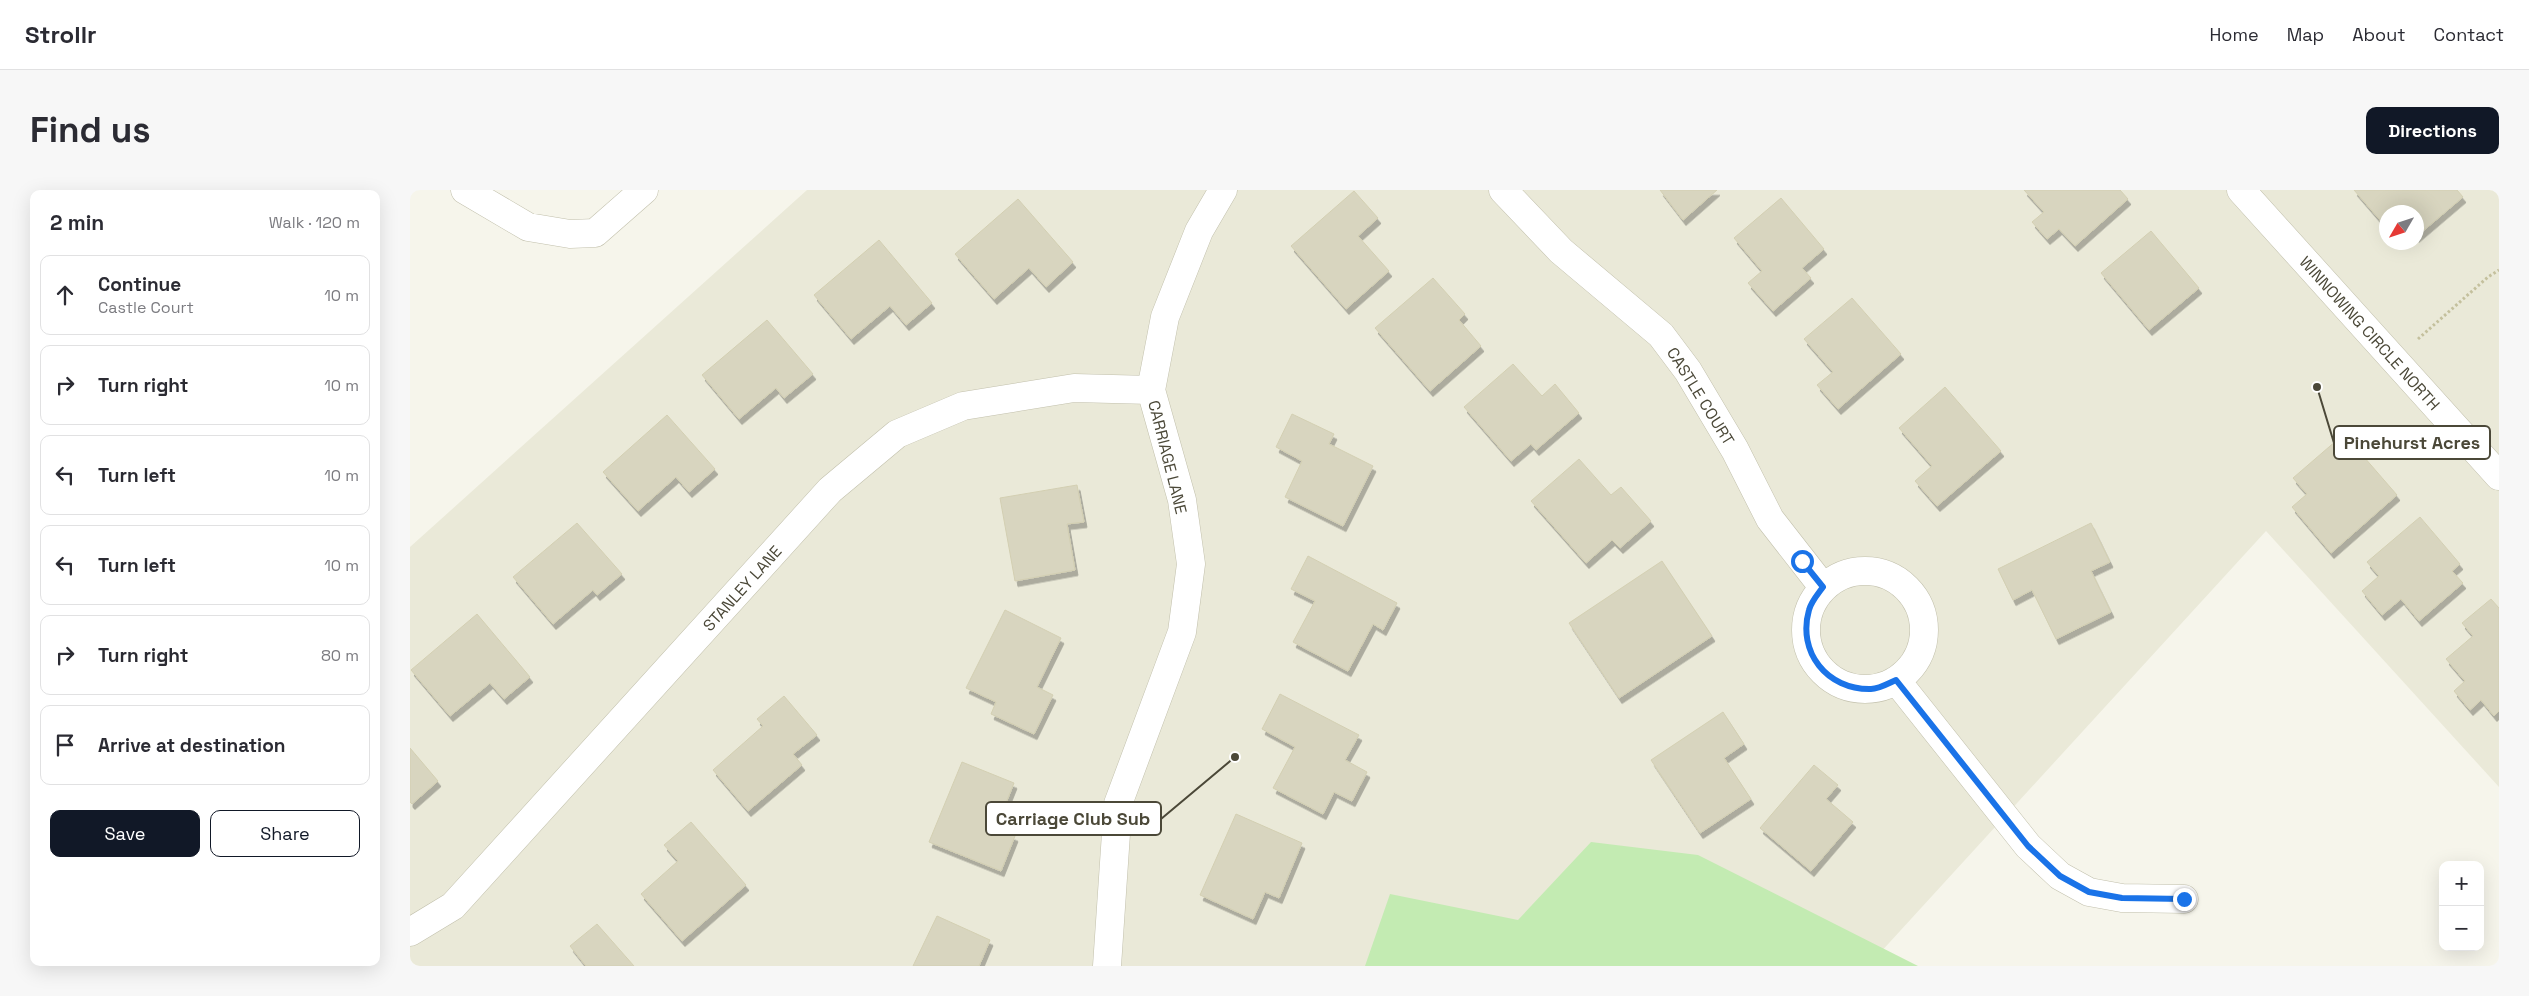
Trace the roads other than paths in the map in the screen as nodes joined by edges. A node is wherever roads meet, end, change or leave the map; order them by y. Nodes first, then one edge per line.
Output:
1 (464, 190) edge
2 (644, 190) edge
3 (1223, 190) edge
4 (1503, 190) edge
5 (2241, 190) edge
6 (1151, 390) junction
7 (2499, 476) edge
8 (1823, 587) junction
9 (1896, 680) junction
10 (2184, 899) dead end
11 (410, 932) edge
12 (1107, 966) edge

1 - 2 street
3 - 6 street, CARRIAGE LANE
4 - 8 street, CASTLE COURT
5 - 7 street, WINNOWING CIRCLE NORTH
6 - 11 street, STANLEY LANE
6 - 12 street, CARRIAGE LANE
8 - 9 street
8 - 9 street
9 - 10 street

